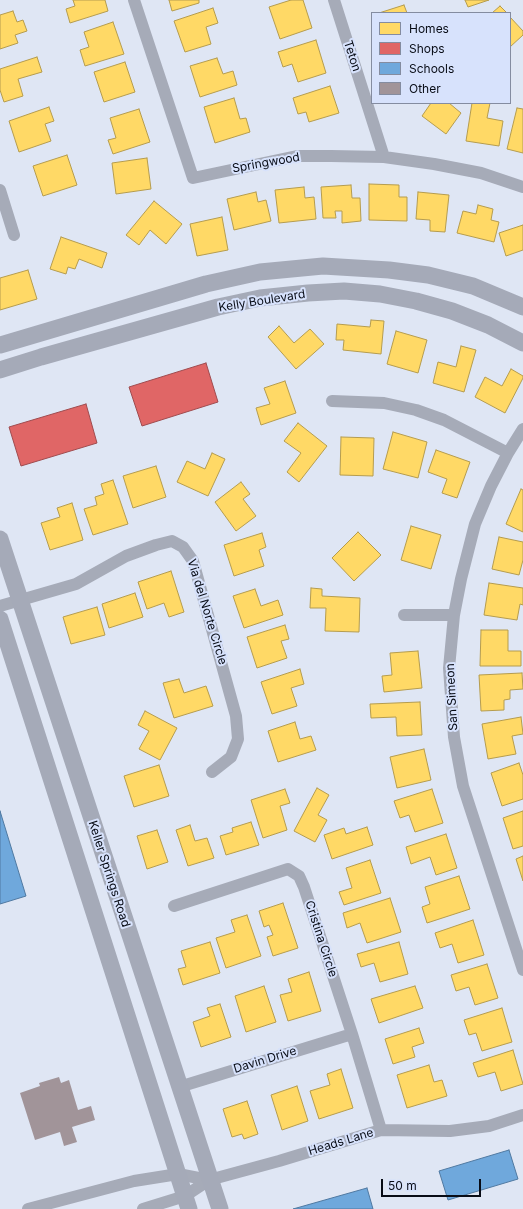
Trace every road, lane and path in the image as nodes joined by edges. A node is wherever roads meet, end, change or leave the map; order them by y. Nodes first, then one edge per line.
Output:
1 (134, 0) edge
2 (334, 0) edge
3 (384, 158) junction
4 (523, 187) edge
5 (0, 190) edge
6 (14, 235) dead end
7 (137, 304) junction
8 (523, 307) edge
9 (145, 328) junction
10 (523, 343) edge
11 (0, 345) edge
12 (0, 370) edge
13 (332, 401) dead end
14 (523, 429) edge
15 (508, 453) junction
16 (0, 539) edge
17 (21, 601) junction
18 (0, 606) edge
19 (404, 615) dead end
20 (454, 615) junction
21 (0, 619) edge
22 (212, 772) dead end
23 (113, 887) junction
24 (88, 894) junction
25 (174, 906) dead end
26 (523, 970) edge
27 (352, 1034) junction
28 (179, 1087) junction
29 (523, 1115) edge
30 (381, 1130) junction
31 (178, 1174) junction
32 (209, 1180) junction
33 (187, 1203) edge
34 (28, 1209) edge
35 (144, 1209) edge
36 (220, 1209) edge

1 - 3 street, Springwood
2 - 3 street, Teton
3 - 4 street, Springwood
5 - 6 street
7 - 8 main road
7 - 9 main road
7 - 11 main road
9 - 10 main road, Kelly Boulevard
9 - 12 main road, Kelly Boulevard
13 - 15 street
14 - 15 street, San Simeon
15 - 20 street, San Simeon
16 - 17 main road, Keller Springs Road
17 - 18 street, Via del Norte Circle
17 - 22 street, Via del Norte Circle
17 - 23 main road, Keller Springs Road
19 - 20 street
20 - 26 street, San Simeon
21 - 24 main road
23 - 24 main road
23 - 28 main road, Keller Springs Road
24 - 31 main road
25 - 27 street, Cristina Circle
27 - 28 street, Davin Drive
27 - 30 street, Cristina Circle
28 - 32 main road, Keller Springs Road
29 - 30 street, Heads Lane
30 - 32 street, Heads Lane
31 - 32 street
31 - 33 main road
31 - 34 street
32 - 33 street
32 - 36 main road, Keller Springs Road
33 - 35 street

